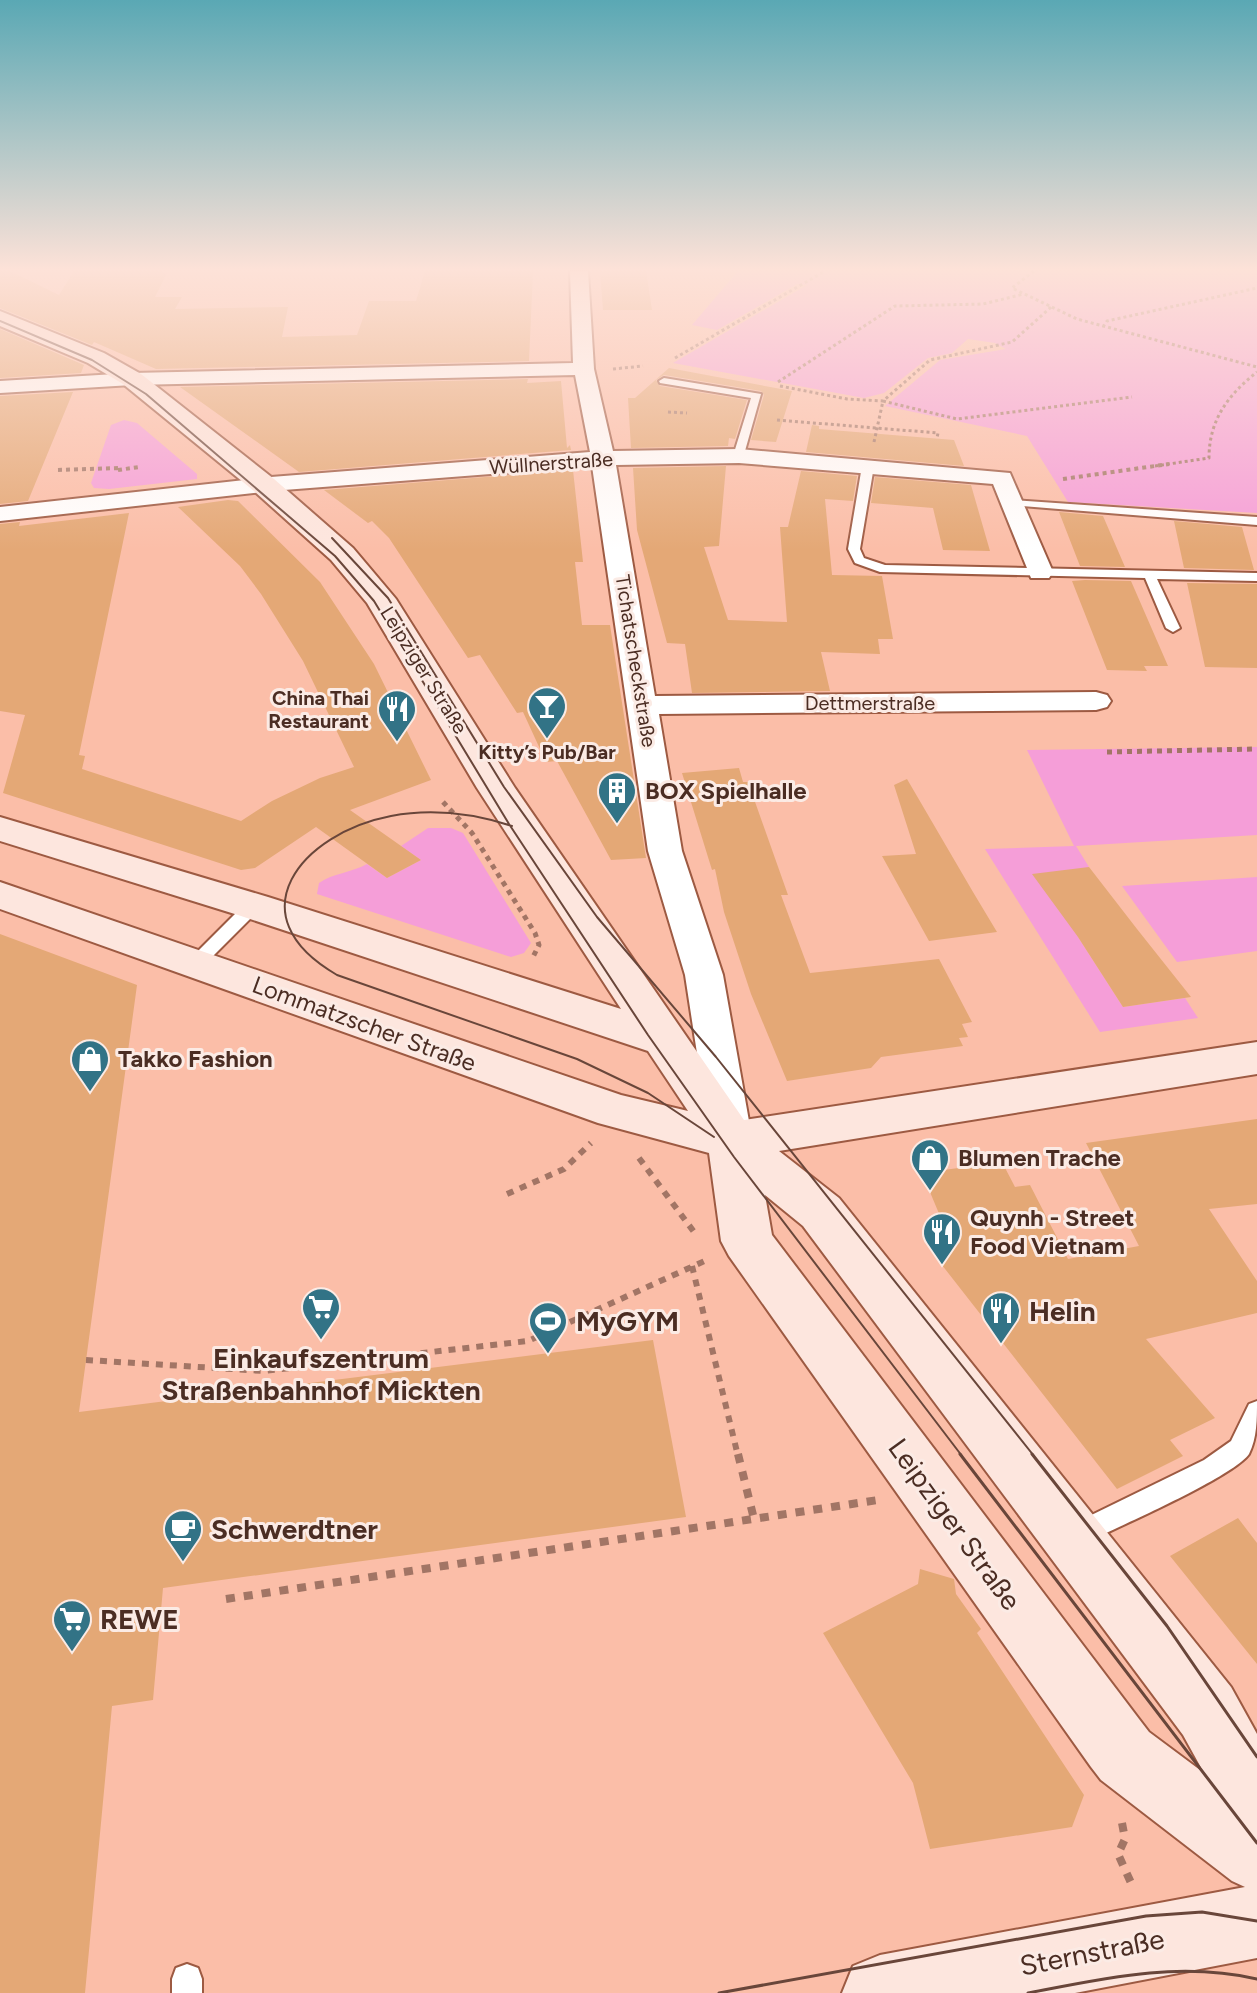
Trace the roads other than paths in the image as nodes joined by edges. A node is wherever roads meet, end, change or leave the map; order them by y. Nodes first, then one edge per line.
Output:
1 (106, 364) edge
2 (584, 364) edge
3 (584, 369) junction
4 (132, 379) junction
5 (664, 381) dead end
6 (0, 387) edge
7 (739, 456) junction
8 (603, 458) junction
9 (868, 466) junction
10 (264, 485) junction
11 (1013, 503) junction
12 (0, 514) edge
13 (1257, 521) edge
14 (1040, 572) junction
15 (1149, 574) junction
16 (1257, 577) edge
17 (1173, 628) dead end
18 (1096, 701) dead end
19 (644, 705) junction
20 (0, 829) edge
21 (0, 895) edge
22 (253, 906) junction
23 (195, 964) junction
24 (666, 1040) junction
25 (1257, 1058) edge
26 (732, 1140) junction
27 (1257, 1411) edge
28 (1072, 1537) junction
29 (1257, 1802) edge
30 (1257, 1856) edge
31 (1257, 1921) edge
32 (880, 1993) edge

1 - 4 main road, Leipziger Straße
2 - 3 street, Tichatscheckstraße
3 - 4 street
3 - 8 street, Tichatscheckstraße
4 - 6 street
4 - 10 main road, Leipziger Straße
5 - 7 lane
7 - 8 street, Wüllnerstraße
7 - 9 street, Wüllnerstraße
8 - 10 street, Wüllnerstraße
8 - 19 street, Tichatscheckstraße
9 - 11 street, Wüllnerstraße
9 - 14 lane
10 - 12 street, Wüllnerstraße
10 - 24 main road, Leipziger Straße
11 - 13 lane
11 - 14 street
14 - 15 lane
15 - 16 lane
15 - 17 lane
18 - 19 street, Dettmerstraße
19 - 26 street, Tichatscheckstraße
20 - 22 main road
21 - 23 main road, Lommatzscher Straße
22 - 23 lane
22 - 24 main road
23 - 26 main road, Lommatzscher Straße
24 - 26 main road, Leipziger Straße
25 - 26 main road
26 - 28 main road, Leipziger Straße
26 - 30 main road, Leipziger Straße
27 - 28 lane
28 - 29 main road, Leipziger Straße
31 - 32 main road, Sternstraße

